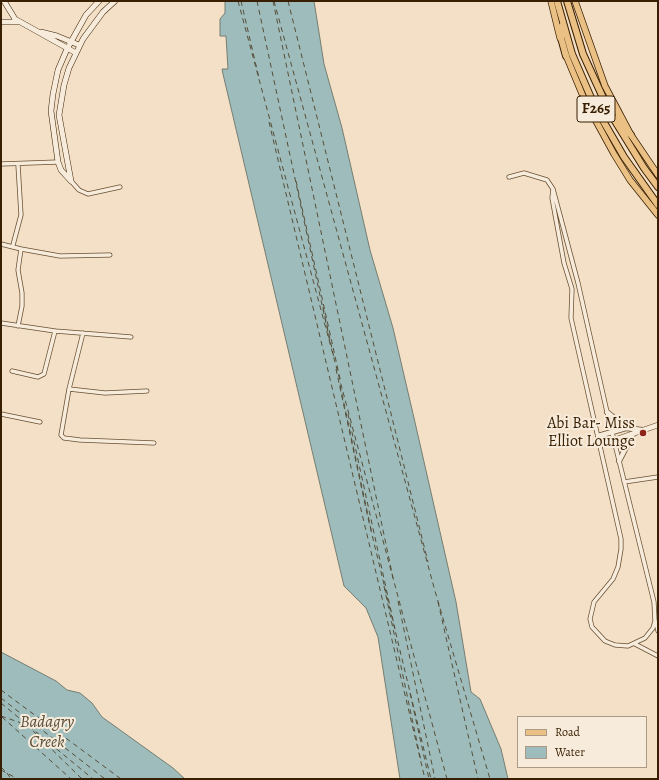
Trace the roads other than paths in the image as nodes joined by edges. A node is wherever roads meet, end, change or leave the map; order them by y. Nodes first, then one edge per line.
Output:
1 (4, 1) edge
2 (99, 1) edge
3 (114, 1) edge
4 (551, 1) edge
5 (557, 1) edge
6 (567, 1) edge
7 (575, 1) edge
8 (1, 22) edge
9 (20, 22) junction
10 (562, 22) junction
11 (557, 28) junction
12 (40, 32) junction
13 (561, 38) junction
14 (71, 41) junction
15 (79, 45) junction
16 (67, 49) junction
17 (76, 53) junction
18 (569, 55) junction
19 (618, 112) junction
20 (610, 113) junction
21 (620, 124) junction
22 (631, 135) junction
23 (624, 136) junction
24 (58, 162) junction
25 (1, 164) edge
26 (18, 165) junction
27 (658, 175) edge
28 (509, 177) dead end
29 (71, 181) junction
30 (120, 187) dead end
31 (658, 187) edge
32 (553, 189) junction
33 (658, 205) edge
34 (658, 215) edge
35 (1, 244) edge
36 (13, 245) junction
37 (21, 248) junction
38 (110, 255) dead end
39 (1, 323) edge
40 (18, 326) junction
41 (55, 330) junction
42 (83, 333) junction
43 (131, 337) dead end
44 (12, 371) dead end
45 (69, 389) junction
46 (147, 391) dead end
47 (607, 412) junction
48 (1, 414) edge
49 (40, 422) dead end
50 (658, 425) edge
51 (633, 428) junction
52 (642, 430) junction
53 (612, 433) junction
54 (632, 434) junction
55 (598, 436) junction
56 (614, 441) junction
57 (154, 443) dead end
58 (600, 445) junction
59 (619, 461) junction
60 (658, 477) edge
61 (624, 482) junction
62 (655, 621) junction
63 (658, 631) edge
64 (635, 644) junction
65 (658, 656) edge

1 - 9 main road
2 - 14 main road
3 - 15 main road
4 - 11 main road
5 - 10 highway, F265
6 - 20 highway, F265
7 - 19 main road
8 - 9 main road
9 - 12 main road
10 - 13 highway
10 - 18 highway, F265
11 - 13 highway
11 - 18 main road
12 - 14 main road
12 - 16 main road
13 - 18 highway
14 - 15 main road
14 - 16 main road
15 - 17 main road
16 - 17 main road
16 - 24 main road
17 - 29 main road
18 - 33 highway, F265
18 - 34 main road
19 - 21 highway
19 - 22 main road
20 - 21 highway
20 - 23 highway, F265
21 - 22 highway
21 - 23 highway
22 - 27 main road
23 - 31 highway, F265
24 - 26 street
24 - 29 main road
25 - 26 street
26 - 36 street
28 - 32 street
29 - 30 street
32 - 47 street
32 - 55 street
35 - 36 street
36 - 37 street
37 - 38 street
37 - 40 street
39 - 40 street
40 - 41 street
41 - 42 street
41 - 44 street
42 - 43 street
42 - 45 street
45 - 46 street
45 - 57 street
47 - 51 street
47 - 53 street
48 - 49 street
50 - 52 street
51 - 52 street
51 - 53 street
52 - 54 street
53 - 55 street
53 - 56 street
54 - 56 street
54 - 59 street
55 - 58 street
56 - 58 street
56 - 59 street
58 - 64 street
59 - 61 street
60 - 61 street
61 - 62 street
62 - 63 street
62 - 64 street
64 - 65 street

